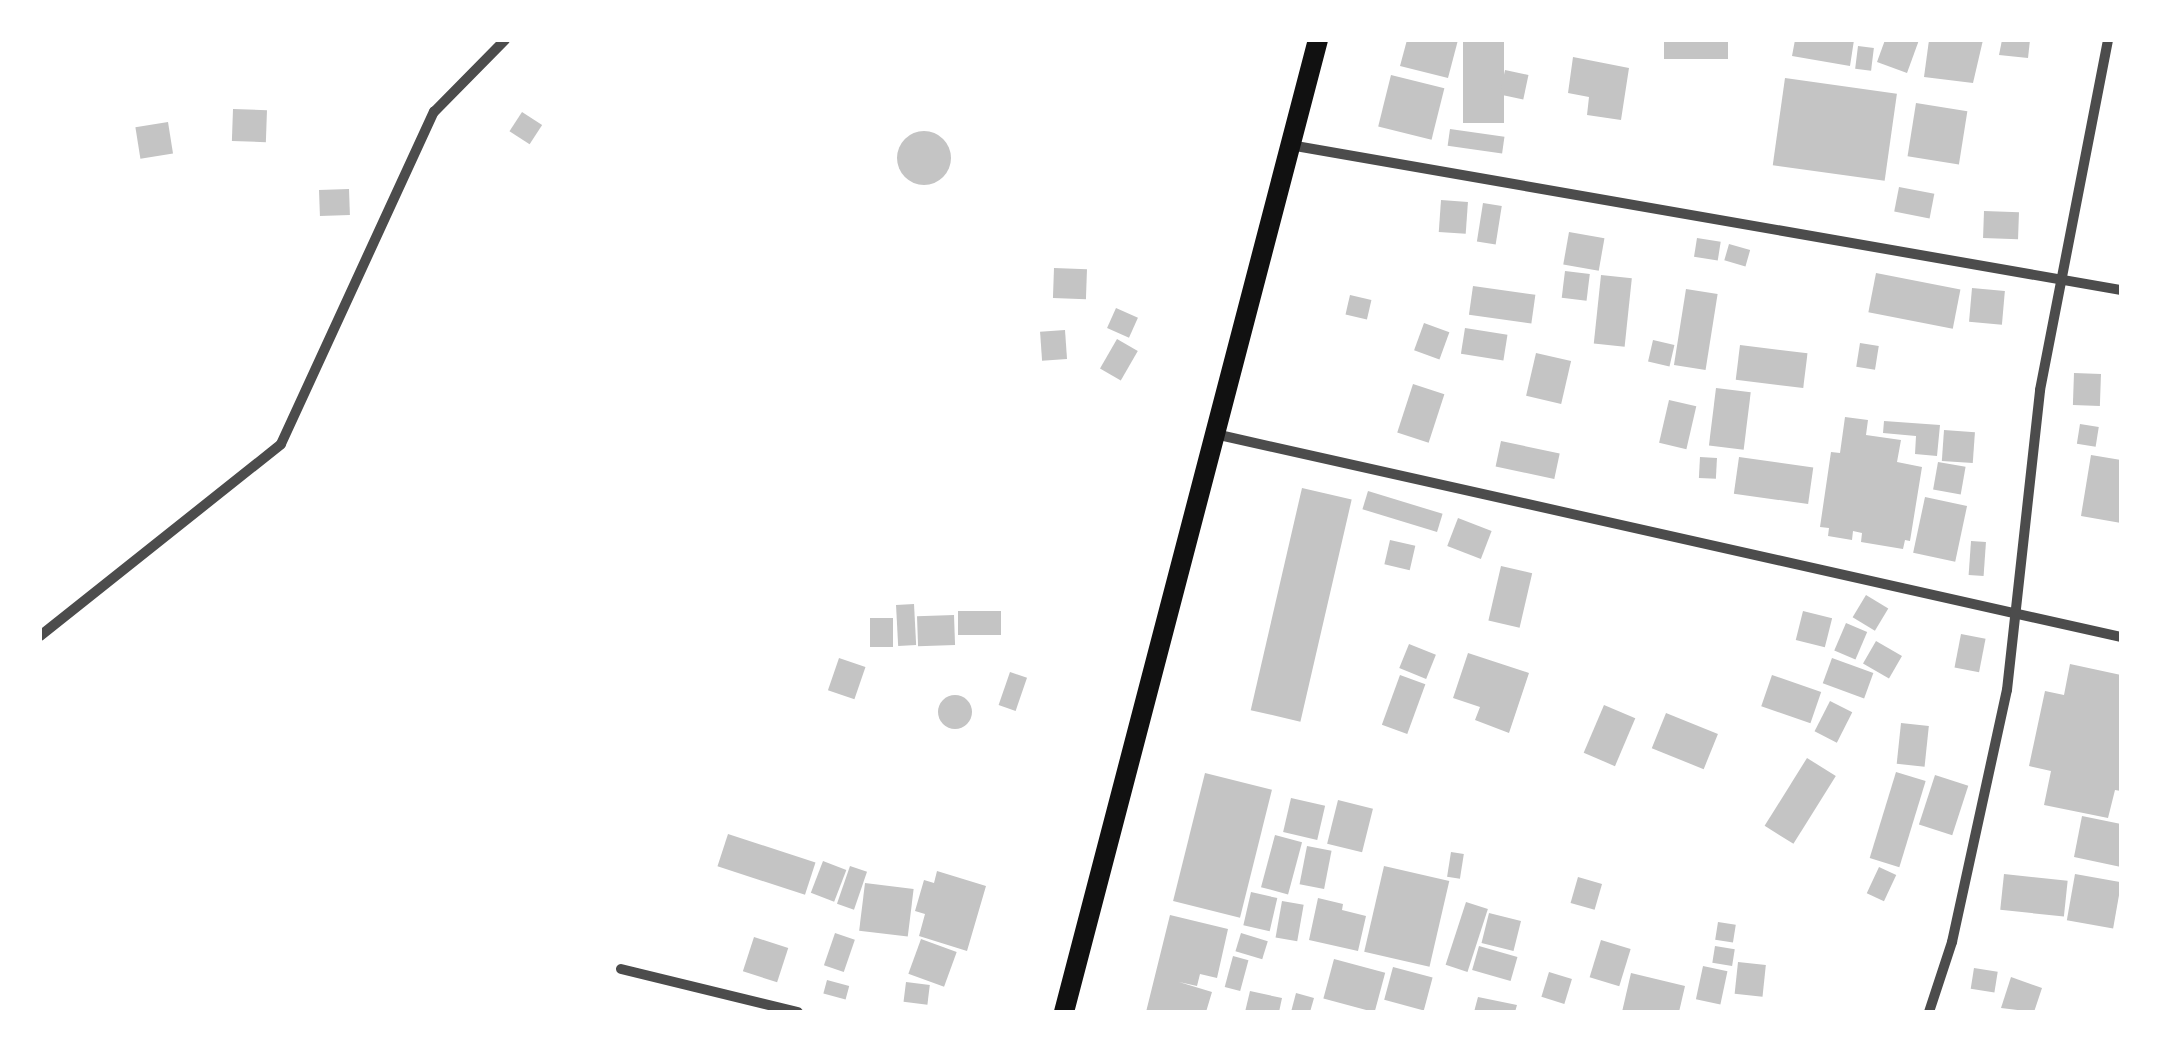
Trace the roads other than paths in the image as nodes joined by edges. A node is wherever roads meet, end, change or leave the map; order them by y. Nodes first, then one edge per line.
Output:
1 (504, 40) edge
2 (1318, 40) edge
3 (2108, 40) edge
4 (1290, 145) junction
5 (2060, 278) junction
6 (2121, 290) edge
7 (1215, 434) junction
8 (40, 636) edge
9 (2121, 637) edge
10 (621, 969) dead end
11 (798, 1012) edge
12 (1064, 1012) edge
13 (1930, 1012) edge

1 - 8 street
2 - 4 main road
3 - 5 street
4 - 5 street
4 - 7 main road
5 - 6 street
5 - 13 street
7 - 9 street
7 - 12 main road
10 - 11 street

